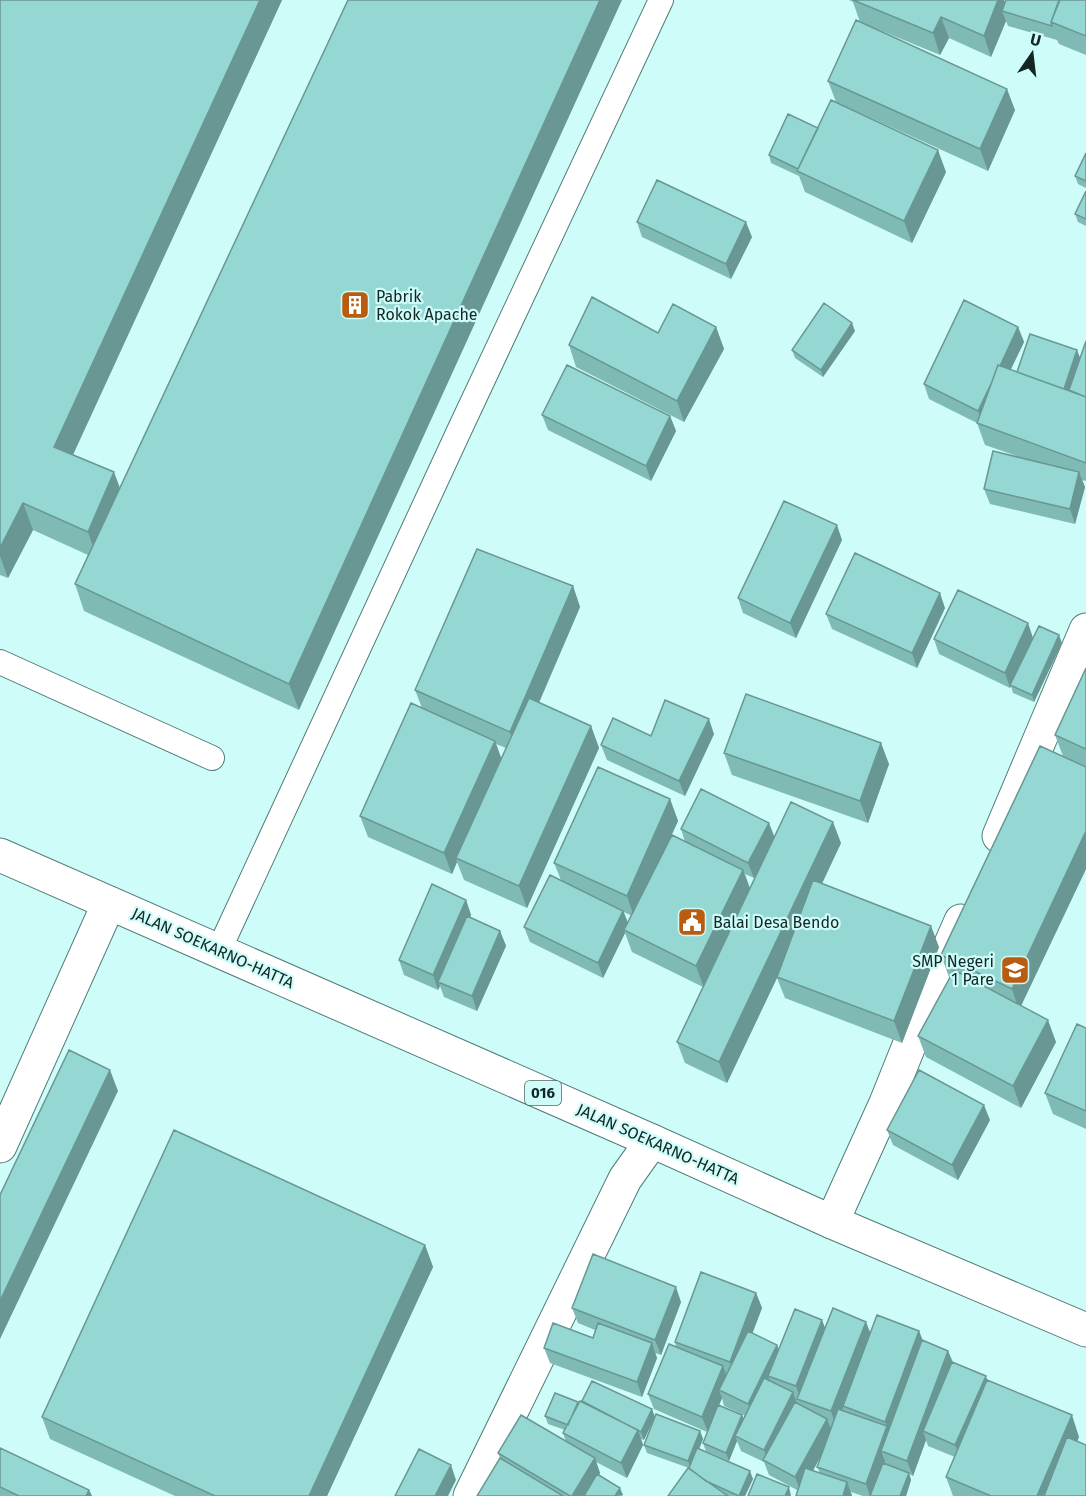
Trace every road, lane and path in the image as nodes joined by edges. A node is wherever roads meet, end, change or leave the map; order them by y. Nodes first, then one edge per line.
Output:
1 (662, 0) edge
2 (1086, 630) edge
3 (0, 662) edge
4 (212, 758) dead end
5 (0, 855) edge
6 (985, 867) edge
7 (971, 898) edge
8 (109, 903) junction
9 (219, 950) junction
10 (652, 1141) junction
11 (0, 1146) edge
12 (832, 1222) junction
13 (1086, 1330) edge
14 (470, 1496) edge

1 - 9 lane
2 - 6 street
3 - 4 lane
5 - 8 street, JALAN SOEKARNO-HATTA / 016
7 - 12 street
8 - 9 street, JALAN SOEKARNO-HATTA / 016
8 - 11 street
9 - 10 street, JALAN SOEKARNO-HATTA / 016
10 - 12 street, JALAN SOEKARNO-HATTA / 016
10 - 14 street
12 - 13 street, JALAN SOEKARNO-HATTA / 016

